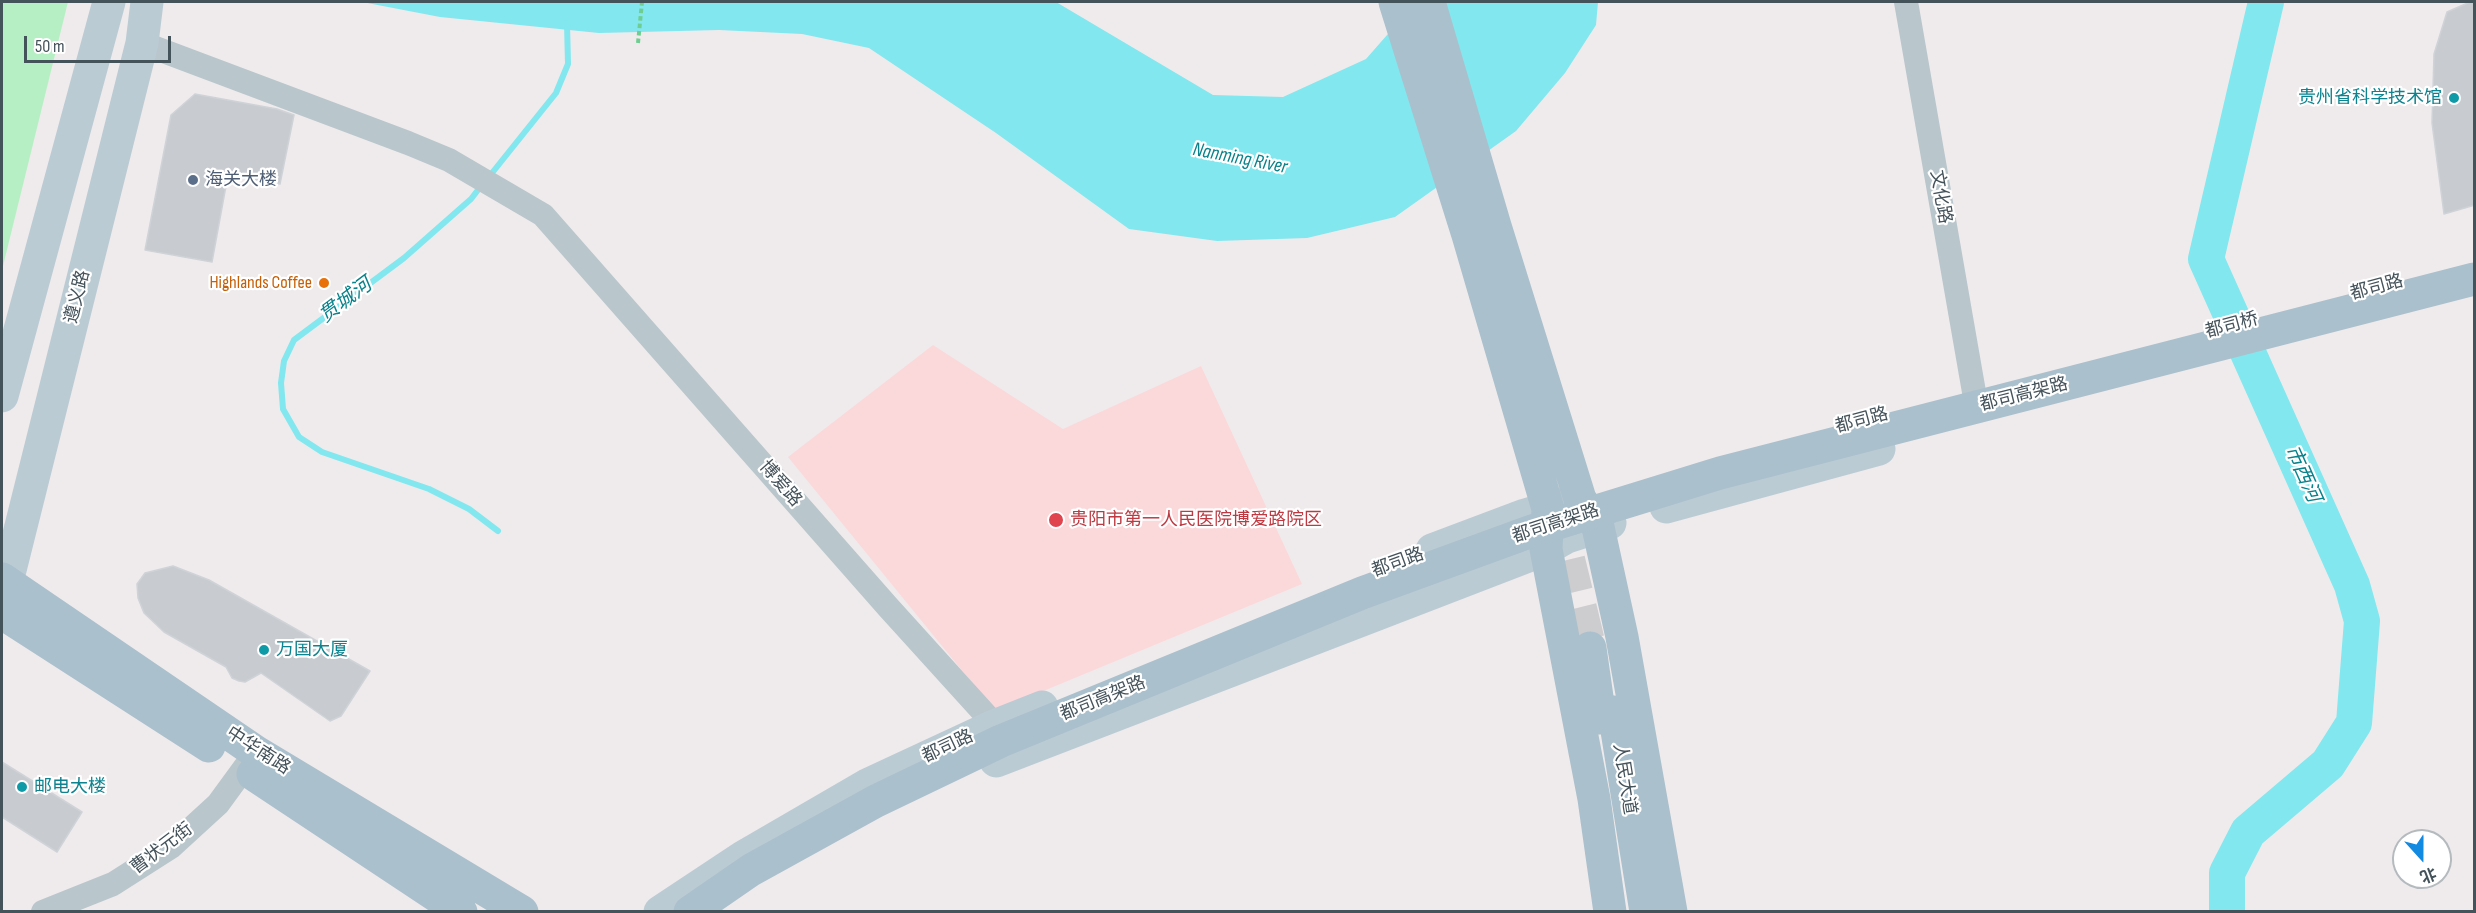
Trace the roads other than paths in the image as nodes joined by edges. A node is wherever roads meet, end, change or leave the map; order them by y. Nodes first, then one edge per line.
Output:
1 (109, 2) edge
2 (147, 2) edge
3 (1395, 2) edge
4 (1429, 2) edge
5 (1906, 2) edge
6 (142, 43) junction
7 (1481, 231) junction
8 (2475, 263) edge
9 (2475, 279) edge
10 (2475, 295) edge
11 (2285, 328) junction
12 (2190, 353) junction
13 (1974, 392) junction
14 (2, 396) edge
15 (1580, 500) junction
16 (1548, 509) junction
17 (1598, 527) junction
18 (1546, 549) junction
19 (3, 591) edge
20 (994, 726) junction
21 (1022, 750) junction
22 (251, 760) junction
23 (43, 912) edge
24 (461, 912) edge
25 (522, 912) edge
26 (660, 912) edge
27 (690, 912) edge
28 (717, 912) edge
29 (1610, 912) edge
30 (1625, 912) edge
31 (1646, 912) edge
32 (1671, 912) edge

1 - 14 main road
2 - 6 main road, 遵义路
3 - 7 main road
4 - 7 main road
5 - 13 street, 文化路
6 - 19 main road, 遵义路
6 - 20 street, 博爱路
7 - 15 main road
7 - 16 main road
8 - 11 main road, 都司路
9 - 27 main road, 都司高架路, bridge
10 - 11 main road, 都司路
11 - 12 main road, 都司桥
12 - 13 main road, 都司路
12 - 17 main road, 都司路
13 - 15 main road, 都司路
15 - 16 main road, 都司路
15 - 17 main road
16 - 18 main road
16 - 20 main road, 都司路
17 - 18 main road, 都司路
17 - 32 main road
18 - 21 main road, 都司路
18 - 29 main road
19 - 22 main road, 中华南路
20 - 21 street, 博爱路
20 - 26 main road, 都司路
21 - 28 main road, 都司路
22 - 23 street, 曹状元街
22 - 24 main road, 中华南路
22 - 25 main road, 中华南路
30 - 31 main road, 人民大道

